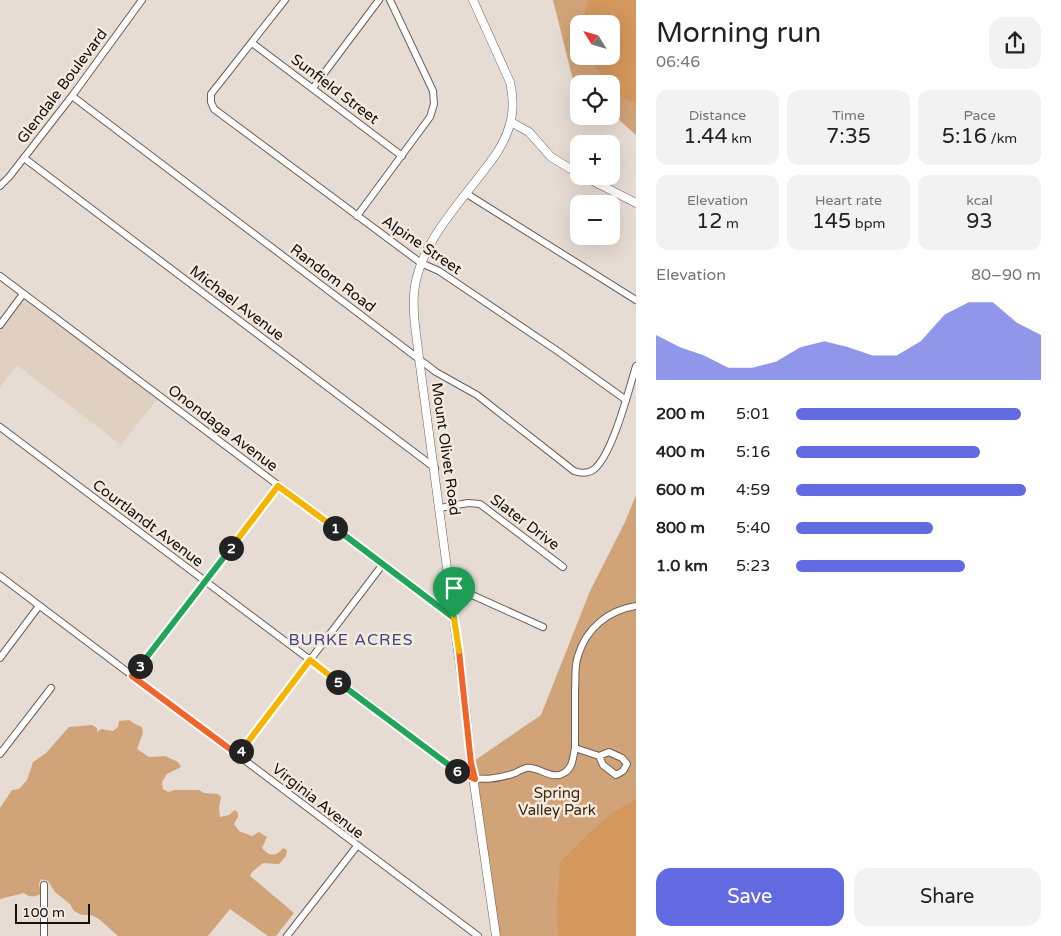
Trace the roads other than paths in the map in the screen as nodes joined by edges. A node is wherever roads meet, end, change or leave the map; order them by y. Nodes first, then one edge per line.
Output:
1 (142, 0) edge
2 (285, 0) edge
3 (379, 0) edge
4 (390, 0) edge
5 (473, 0) edge
6 (252, 43) junction
7 (313, 88) junction
8 (72, 96) junction
9 (511, 122) junction
10 (402, 156) junction
11 (24, 158) junction
12 (570, 169) edge
13 (601, 185) edge
14 (0, 186) edge
15 (466, 194) junction
16 (636, 203) edge
17 (357, 216) junction
18 (421, 263) junction
19 (0, 276) edge
20 (24, 294) junction
21 (636, 300) edge
22 (0, 325) edge
23 (419, 358) junction
24 (636, 366) edge
25 (626, 400) junction
26 (0, 427) edge
27 (435, 468) junction
28 (278, 486) junction
29 (440, 508) junction
30 (383, 564) junction
31 (563, 567) dead end
32 (0, 576) edge
33 (205, 582) junction
34 (450, 584) junction
35 (39, 606) junction
36 (636, 606) edge
37 (454, 618) junction
38 (543, 627) dead end
39 (0, 658) edge
40 (310, 660) junction
41 (132, 676) junction
42 (51, 688) dead end
43 (574, 748) junction
44 (0, 754) edge
45 (238, 755) junction
46 (599, 756) dead end
47 (475, 779) junction
48 (357, 846) junction
49 (44, 885) dead end
50 (44, 936) edge
51 (288, 936) edge
52 (478, 936) edge
53 (496, 936) edge

1 - 8 street, Glendale Boulevard
2 - 6 street
3 - 7 street
4 - 10 street
5 - 9 street, Mount Olivet Road
6 - 7 street, Sunfield Street
6 - 17 street, Alpine Street
7 - 10 street, Sunfield Street
8 - 11 street, Glendale Boulevard
8 - 23 street, Random Road
9 - 12 street
9 - 15 street, Mount Olivet Road
10 - 17 street
11 - 14 street, Glendale Boulevard
11 - 27 street, Michael Avenue
13 - 16 street
15 - 18 street, Mount Olivet Road
15 - 21 street
17 - 18 street, Alpine Street
18 - 23 street, Mount Olivet Road
18 - 25 street, Alpine Street
19 - 20 street, Onondaga Avenue
20 - 22 street
20 - 28 street, Onondaga Avenue
23 - 25 street, Random Road
23 - 27 street, Mount Olivet Road
24 - 25 street
26 - 33 street, Courtlandt Avenue
27 - 29 street, Mount Olivet Road
28 - 30 street, Onondaga Avenue
28 - 33 street
29 - 31 street, Slater Drive
29 - 34 street, Mount Olivet Road
30 - 37 street, Onondaga Avenue
30 - 40 street
32 - 35 street, Virginia Avenue
33 - 40 street, Courtlandt Avenue
33 - 41 street
34 - 37 street, Mount Olivet Road
34 - 38 street
35 - 39 street
35 - 41 street, Virginia Avenue
36 - 43 street
37 - 47 street, Mount Olivet Road
40 - 45 street
40 - 47 street, Courtlandt Avenue
41 - 45 street, Virginia Avenue
42 - 44 street
43 - 46 street
43 - 47 street
45 - 48 street, Virginia Avenue
47 - 53 street, Mount Olivet Road
48 - 51 street
48 - 52 street, Virginia Avenue
49 - 50 street

